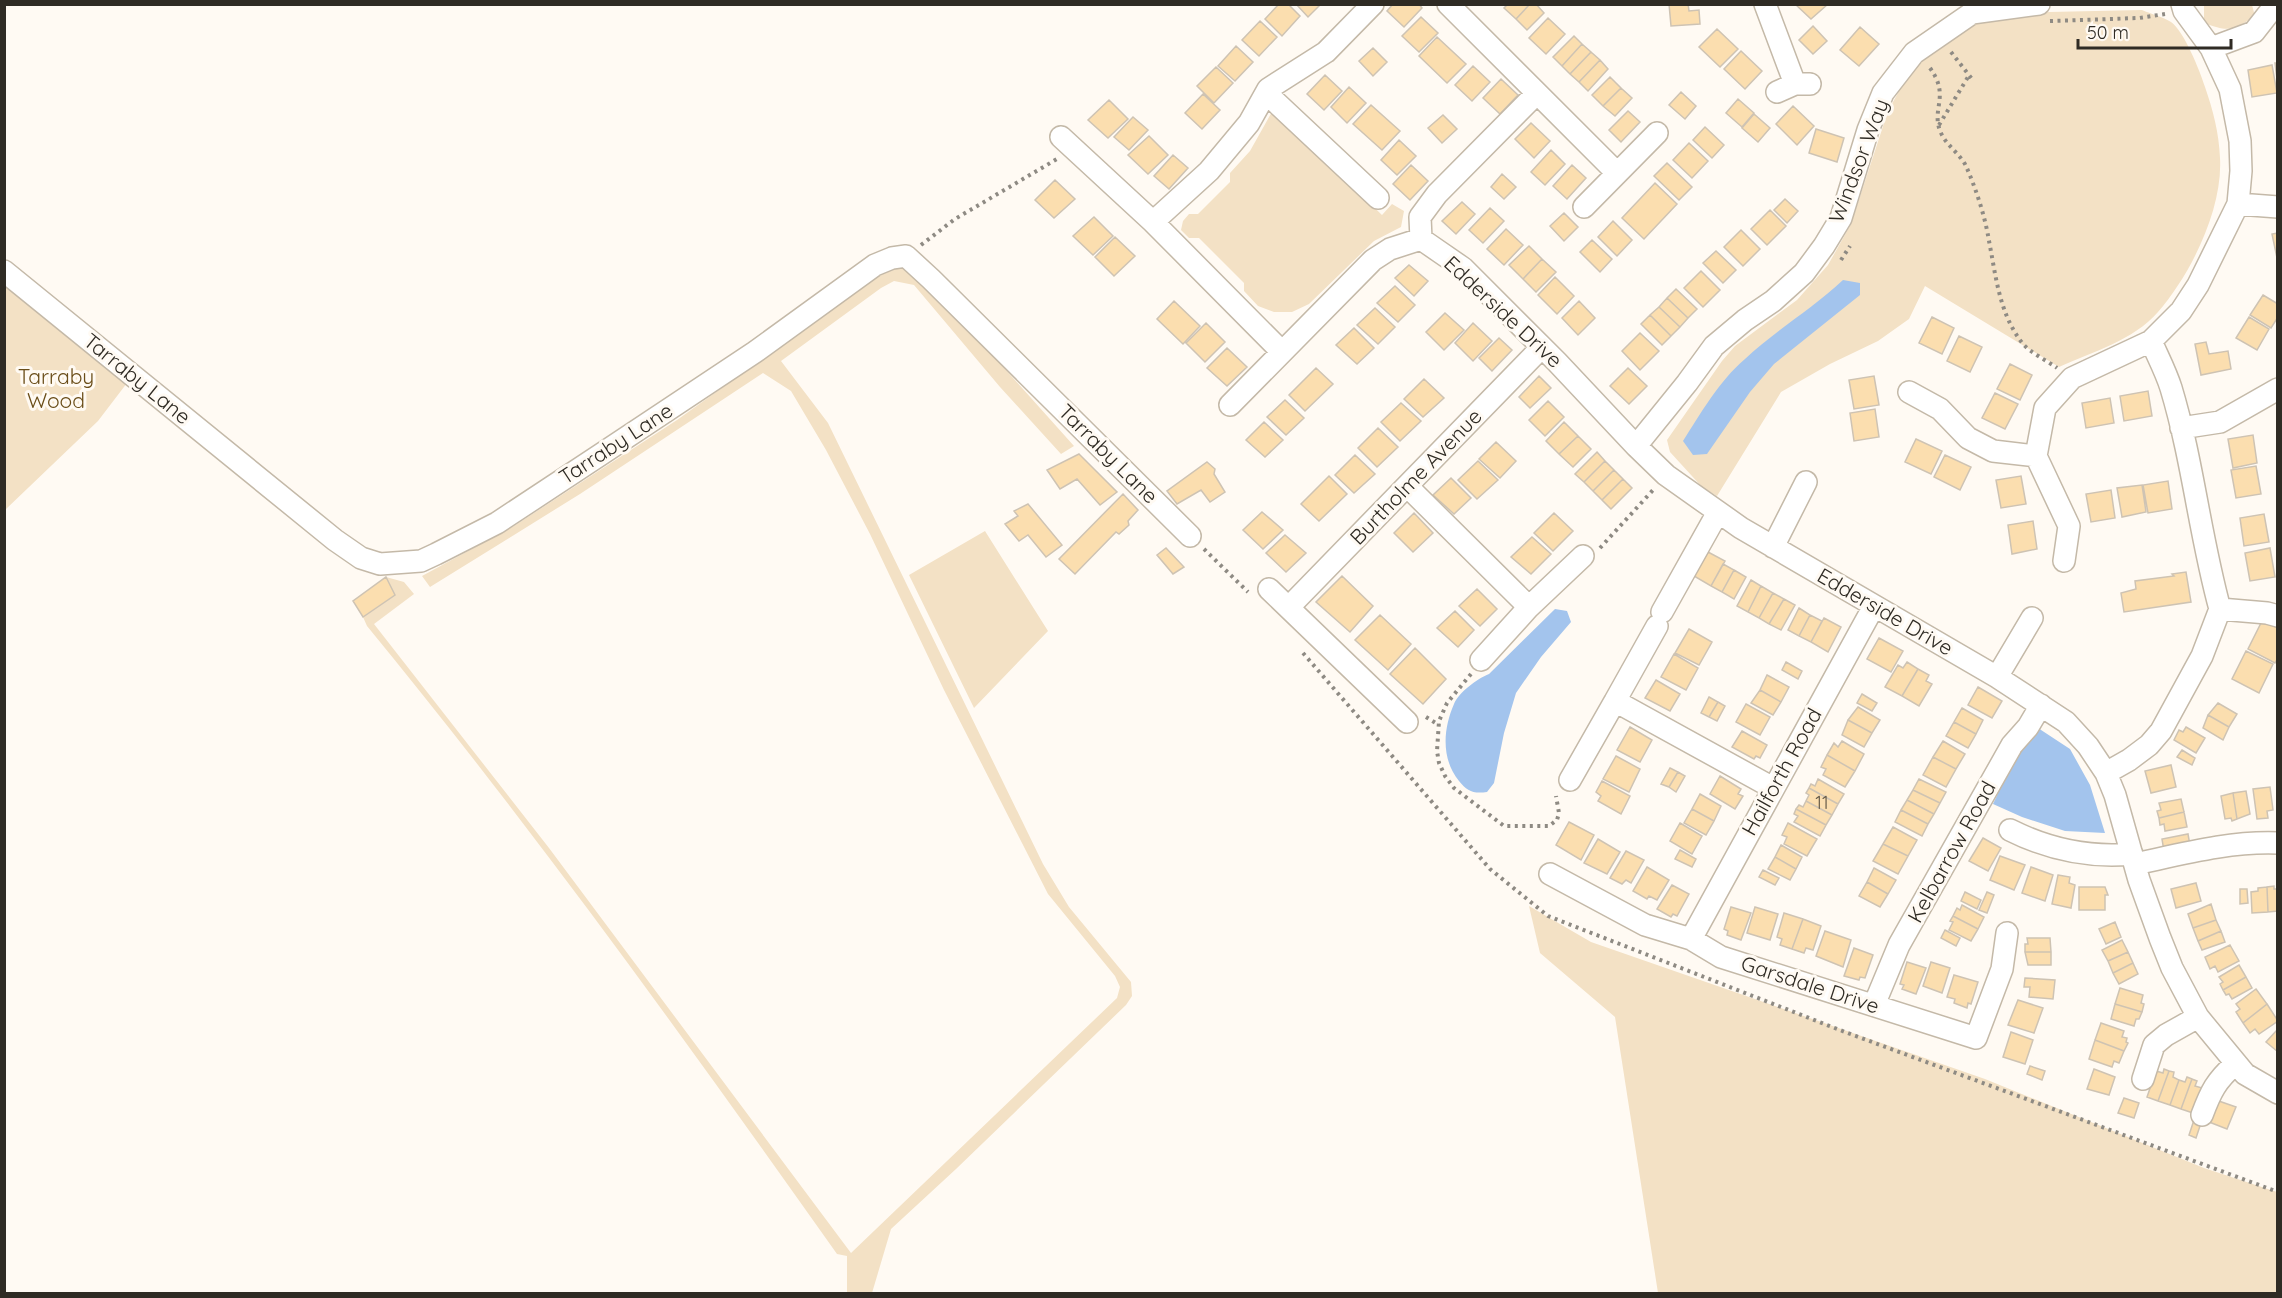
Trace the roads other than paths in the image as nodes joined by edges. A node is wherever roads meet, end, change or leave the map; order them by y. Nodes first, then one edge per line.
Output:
1 (1373, 4) edge
2 (1448, 4) edge
3 (1765, 4) edge
4 (2276, 4) edge
5 (2183, 8) edge
6 (1971, 9) edge
7 (2044, 13) edge
8 (2211, 48) junction
9 (1794, 87) dead end
10 (1266, 93) junction
11 (1537, 93) junction
12 (1657, 133) dead end
13 (1068, 143) road end
14 (1616, 172) junction
15 (1378, 198) dead end
16 (2238, 204) junction
17 (1584, 207) dead end
18 (2277, 207) edge
19 (1153, 222) junction
20 (1421, 239) junction
21 (4, 271) edge
22 (2151, 341) junction
23 (1542, 347) junction
24 (1281, 351) junction
25 (2277, 389) edge
26 (1909, 392) dead end
27 (1230, 405) dead end
28 (2181, 428) junction
29 (1636, 446) junction
30 (2036, 456) junction
31 (1806, 482) dead end
32 (1408, 487) junction
33 (1718, 512) junction
34 (1190, 536) road end
35 (1773, 547) junction
36 (1583, 556) dead end
37 (2064, 561) dead end
38 (1259, 590) road end
39 (1874, 606) junction
40 (1288, 607) junction
41 (1529, 607) junction
42 (2220, 609) junction
43 (2277, 616) edge
44 (2032, 618) dead end
45 (1477, 666) road end
46 (1997, 677) junction
47 (1615, 701) junction
48 (2041, 705) junction
49 (1407, 722) dead end
50 (2106, 773) junction
51 (1563, 788) road end
52 (1773, 788) junction
53 (2010, 830) dead end
54 (2277, 843) edge
55 (2134, 859) junction
56 (1550, 874) dead end
57 (2007, 933) dead end
58 (1691, 939) junction
59 (1874, 1005) junction
60 (2198, 1017) junction
61 (2235, 1064) junction
62 (2142, 1079) dead end
63 (2277, 1093) edge
64 (2202, 1115) dead end

1 - 10 street
2 - 11 street
3 - 9 street
4 - 8 street
5 - 8 street
6 - 7 street, Windsor Way
6 - 29 street, Windsor Way
8 - 16 street
10 - 15 street
10 - 19 street
11 - 14 street
11 - 20 street
12 - 14 street
13 - 19 street
14 - 17 street
16 - 18 street
16 - 22 street
19 - 24 street
20 - 23 street, Edderside Drive
20 - 24 street
21 - 34 street, Tarraby Lane
22 - 28 street
22 - 30 street
23 - 29 street, Edderside Drive
23 - 32 street, Burtholme Avenue
24 - 27 street
25 - 28 street
26 - 30 street
28 - 42 street
29 - 33 street, Edderside Drive
30 - 37 street
31 - 35 street
32 - 40 street, Burtholme Avenue
32 - 41 street
33 - 35 street, Edderside Drive
33 - 47 street
35 - 39 street, Edderside Drive
36 - 41 street
38 - 40 street
39 - 46 street, Edderside Drive
39 - 52 street, Hailforth Road
40 - 49 street
41 - 45 street
42 - 43 street
42 - 50 street
44 - 46 street
46 - 48 street, Edderside Drive
47 - 51 street
47 - 52 street
48 - 50 street, Edderside Drive
48 - 59 street, Kelbarrow Road
50 - 55 street, Edderside Drive
52 - 58 street, Hailforth Road
53 - 55 street
54 - 55 street
55 - 60 street, Edderside Drive
56 - 58 street, Garsdale Drive
57 - 59 street, Garsdale Drive
58 - 59 street, Garsdale Drive
60 - 61 street, Edderside Drive
60 - 62 street
61 - 63 street, Edderside Drive
61 - 64 street

